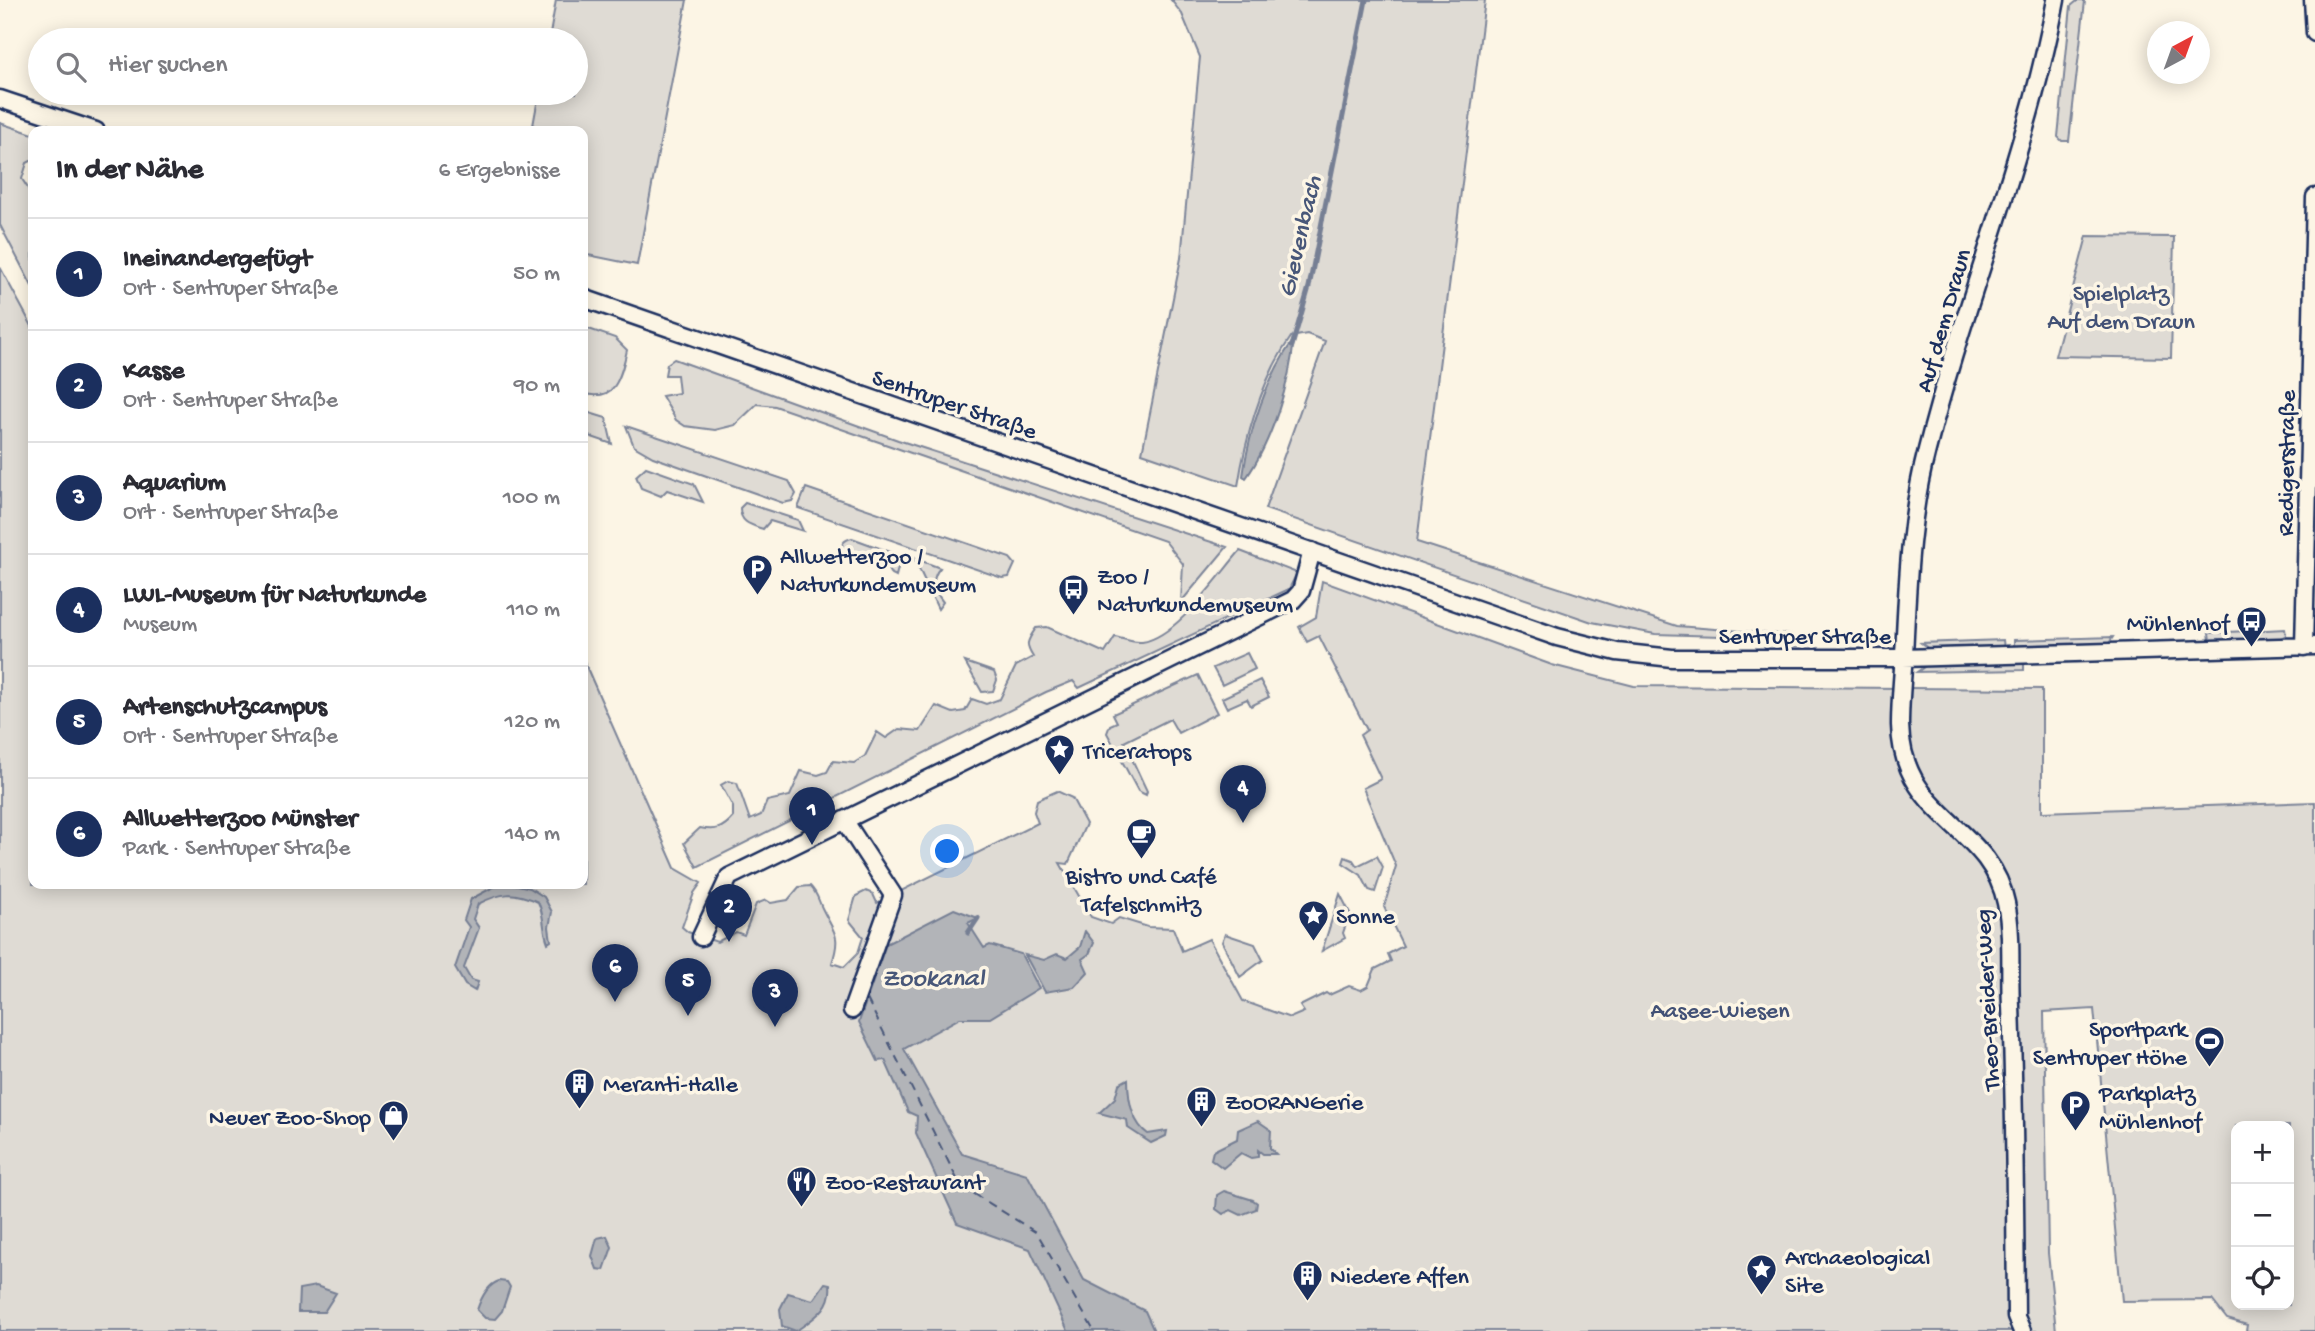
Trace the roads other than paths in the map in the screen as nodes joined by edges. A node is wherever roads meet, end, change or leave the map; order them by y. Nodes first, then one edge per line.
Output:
1 (2056, 0) edge
2 (2313, 0) edge
3 (2315, 24) edge
4 (2315, 33) edge
5 (0, 99) edge
6 (81, 126) edge
7 (2315, 197) edge
8 (588, 300) edge
9 (1312, 551) junction
10 (2310, 646) edge
11 (1903, 658) junction
12 (844, 820) junction
13 (701, 937) dead end
14 (852, 1010) dead end
15 (2022, 1331) edge

1 - 11 street, Auf dem Draun
2 - 3 street
3 - 4 street
5 - 6 street
7 - 10 street, Redigerstraße
8 - 9 street, Sentruper Straße
9 - 11 street, Sentruper Straße
9 - 12 street
10 - 11 street, Sentruper Straße
11 - 15 street, Theo-Breider-Weg
12 - 13 street
12 - 14 street

